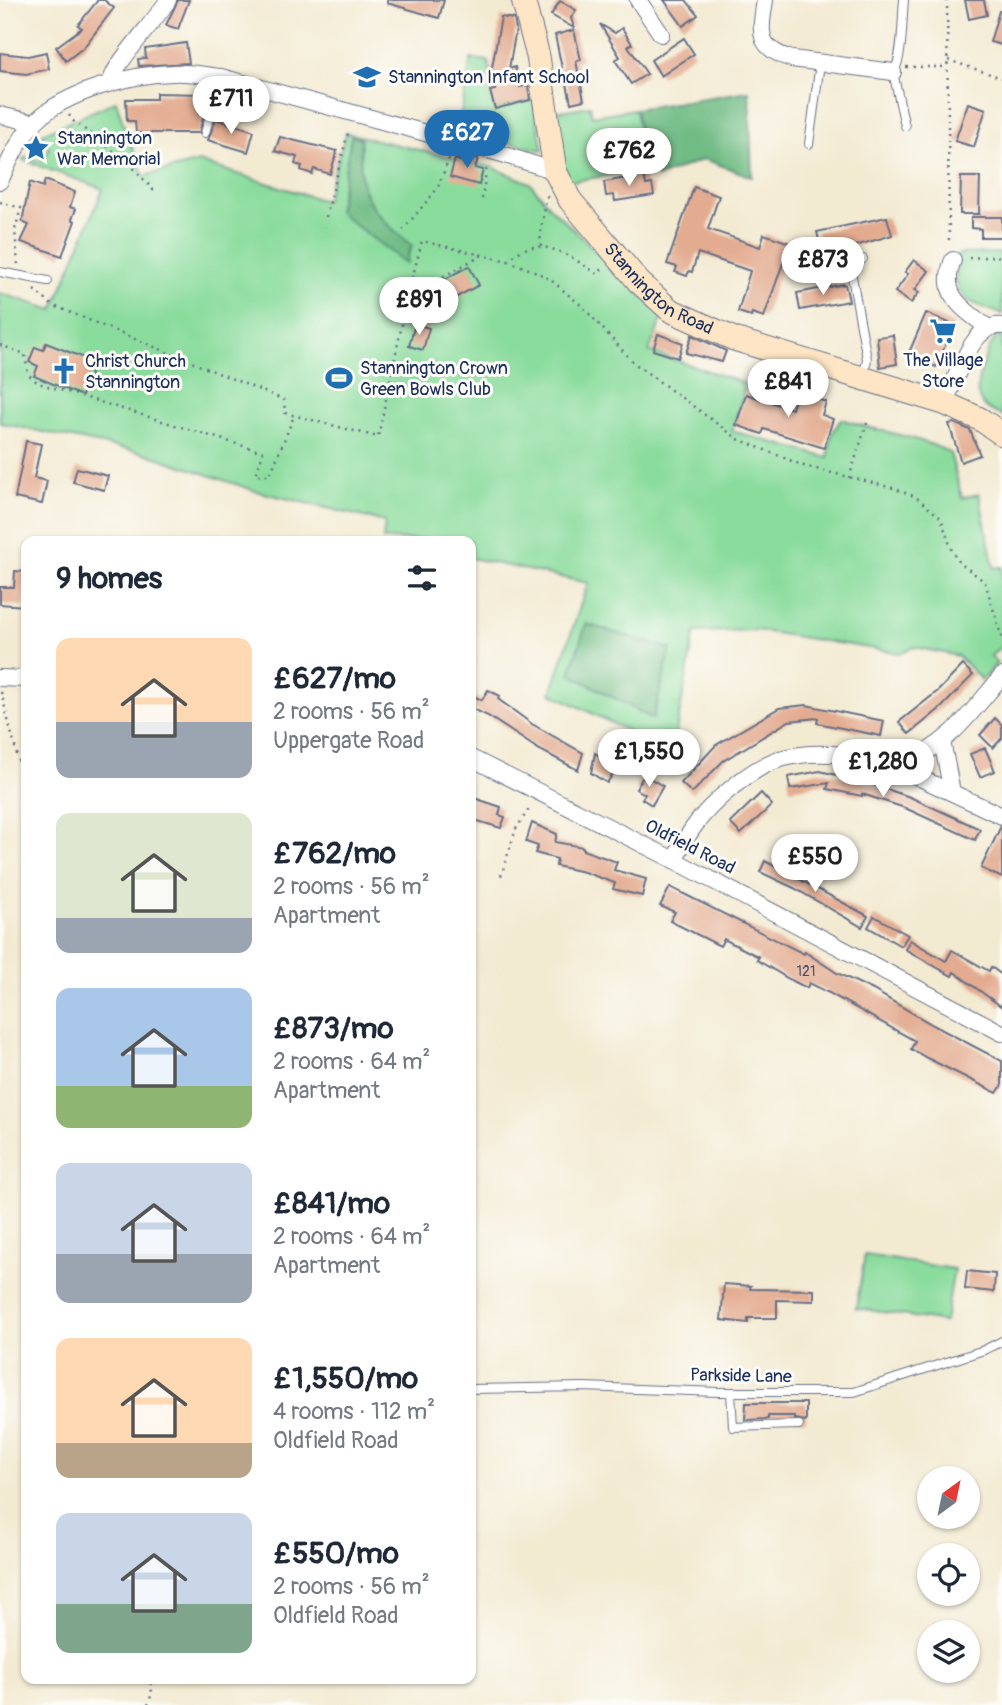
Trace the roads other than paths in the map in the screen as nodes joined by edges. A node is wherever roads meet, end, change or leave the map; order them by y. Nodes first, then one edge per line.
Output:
1 (168, 0) edge
2 (525, 0) edge
3 (638, 0) edge
4 (765, 0) edge
5 (904, 0) edge
6 (661, 34) dead end
7 (820, 63) junction
8 (895, 69) junction
9 (220, 77) junction
10 (111, 83) junction
11 (0, 115) edge
12 (34, 123) junction
13 (905, 126) dead end
14 (205, 133) dead end
15 (808, 144) dead end
16 (558, 179) junction
17 (0, 181) edge
18 (863, 259) dead end
19 (953, 260) road end
20 (0, 272) edge
21 (48, 281) dead end
22 (995, 326) edge
23 (863, 378) junction
24 (944, 403) junction
25 (1002, 434) edge
26 (1002, 676) edge
27 (1, 678) edge
28 (21, 679) edge
29 (942, 741) junction
30 (476, 761) edge
31 (888, 763) junction
32 (952, 792) junction
33 (1002, 816) edge
34 (674, 860) junction
35 (1002, 1033) edge
36 (1002, 1341) edge
37 (476, 1389) edge
38 (731, 1392) junction
39 (799, 1425) dead end

1 - 10 street
2 - 16 main road, Stannington Road
3 - 6 street
4 - 7 street
5 - 8 lane
7 - 8 street
7 - 15 lane
8 - 13 lane
9 - 10 street
9 - 14 lane
9 - 16 street
10 - 12 street
11 - 12 street
12 - 17 street
16 - 23 main road, Stannington Road
18 - 23 lane
19 - 22 street
20 - 21 lane
22 - 24 street
23 - 24 main road, Stannington Road
24 - 25 main road, Stannington Road
26 - 29 street
27 - 28 street
29 - 31 street
29 - 32 street
30 - 34 street, Oldfield Road
31 - 32 street
31 - 34 street
32 - 33 street
34 - 35 street, Oldfield Road
36 - 38 lane, Parkside Lane
37 - 38 lane, Parkside Lane
38 - 39 lane

